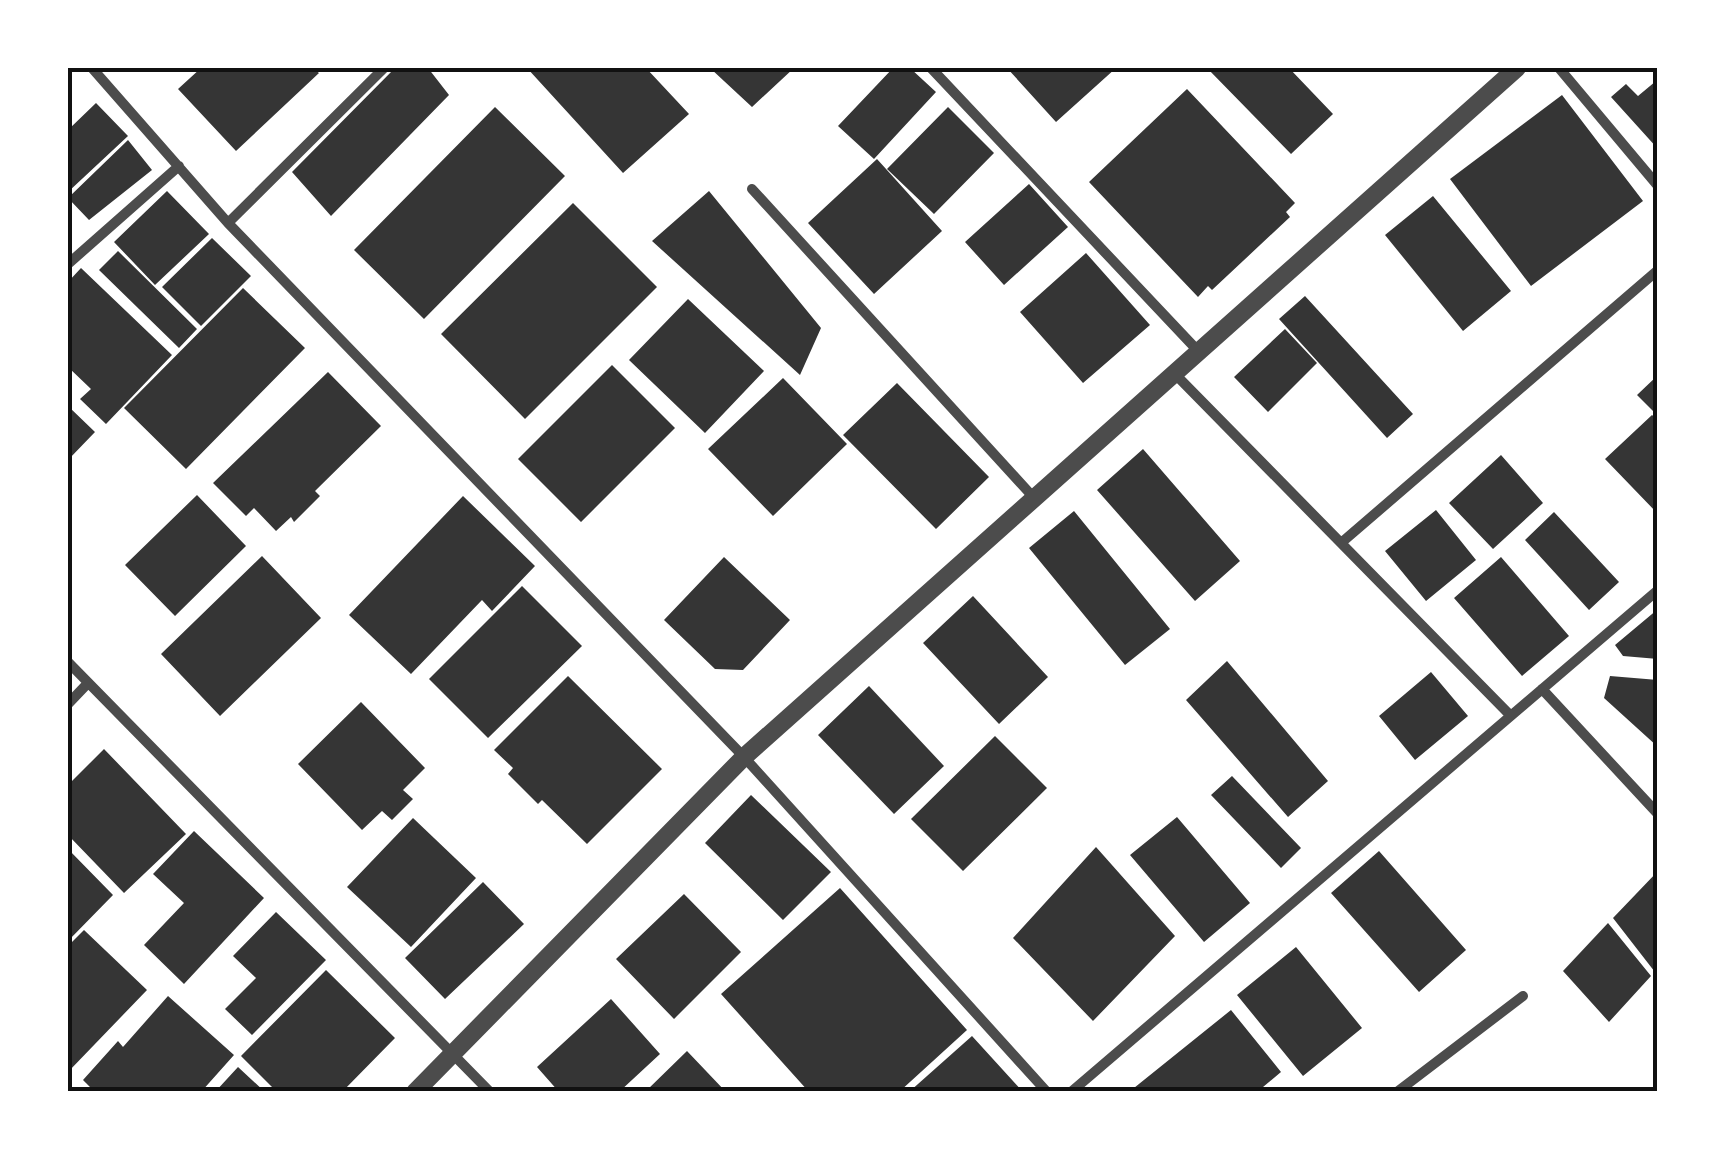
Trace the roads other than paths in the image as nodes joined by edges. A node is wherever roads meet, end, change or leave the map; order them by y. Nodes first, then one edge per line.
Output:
1 (92, 68) edge
2 (384, 68) edge
3 (931, 68) edge
4 (1517, 68) edge
5 (1559, 68) edge
6 (179, 166) junction
7 (1658, 186) edge
8 (752, 189) dead end
9 (228, 223) junction
10 (68, 264) edge
11 (1658, 270) edge
12 (1200, 352) junction
13 (1173, 372) junction
14 (1035, 498) junction
15 (1341, 544) junction
16 (1658, 590) edge
17 (68, 662) edge
18 (88, 683) junction
19 (1542, 689) junction
20 (68, 704) edge
21 (1509, 714) junction
22 (744, 757) junction
23 (1658, 814) edge
24 (1523, 996) dead end
25 (452, 1052) junction
26 (415, 1092) edge
27 (490, 1092) edge
28 (1047, 1092) edge
29 (1071, 1092) edge
30 (1398, 1092) edge

1 - 6 street
2 - 9 street
3 - 12 street
4 - 12 street
5 - 7 street
6 - 9 street
6 - 10 street
8 - 14 street
9 - 22 street
11 - 15 street
12 - 13 street
13 - 14 street
13 - 15 street
14 - 22 street
15 - 21 street
16 - 19 street
17 - 18 street
18 - 20 street
18 - 25 street
19 - 21 street
19 - 23 street
21 - 29 street
22 - 25 street
22 - 28 street
24 - 30 street
25 - 26 street
25 - 27 street

